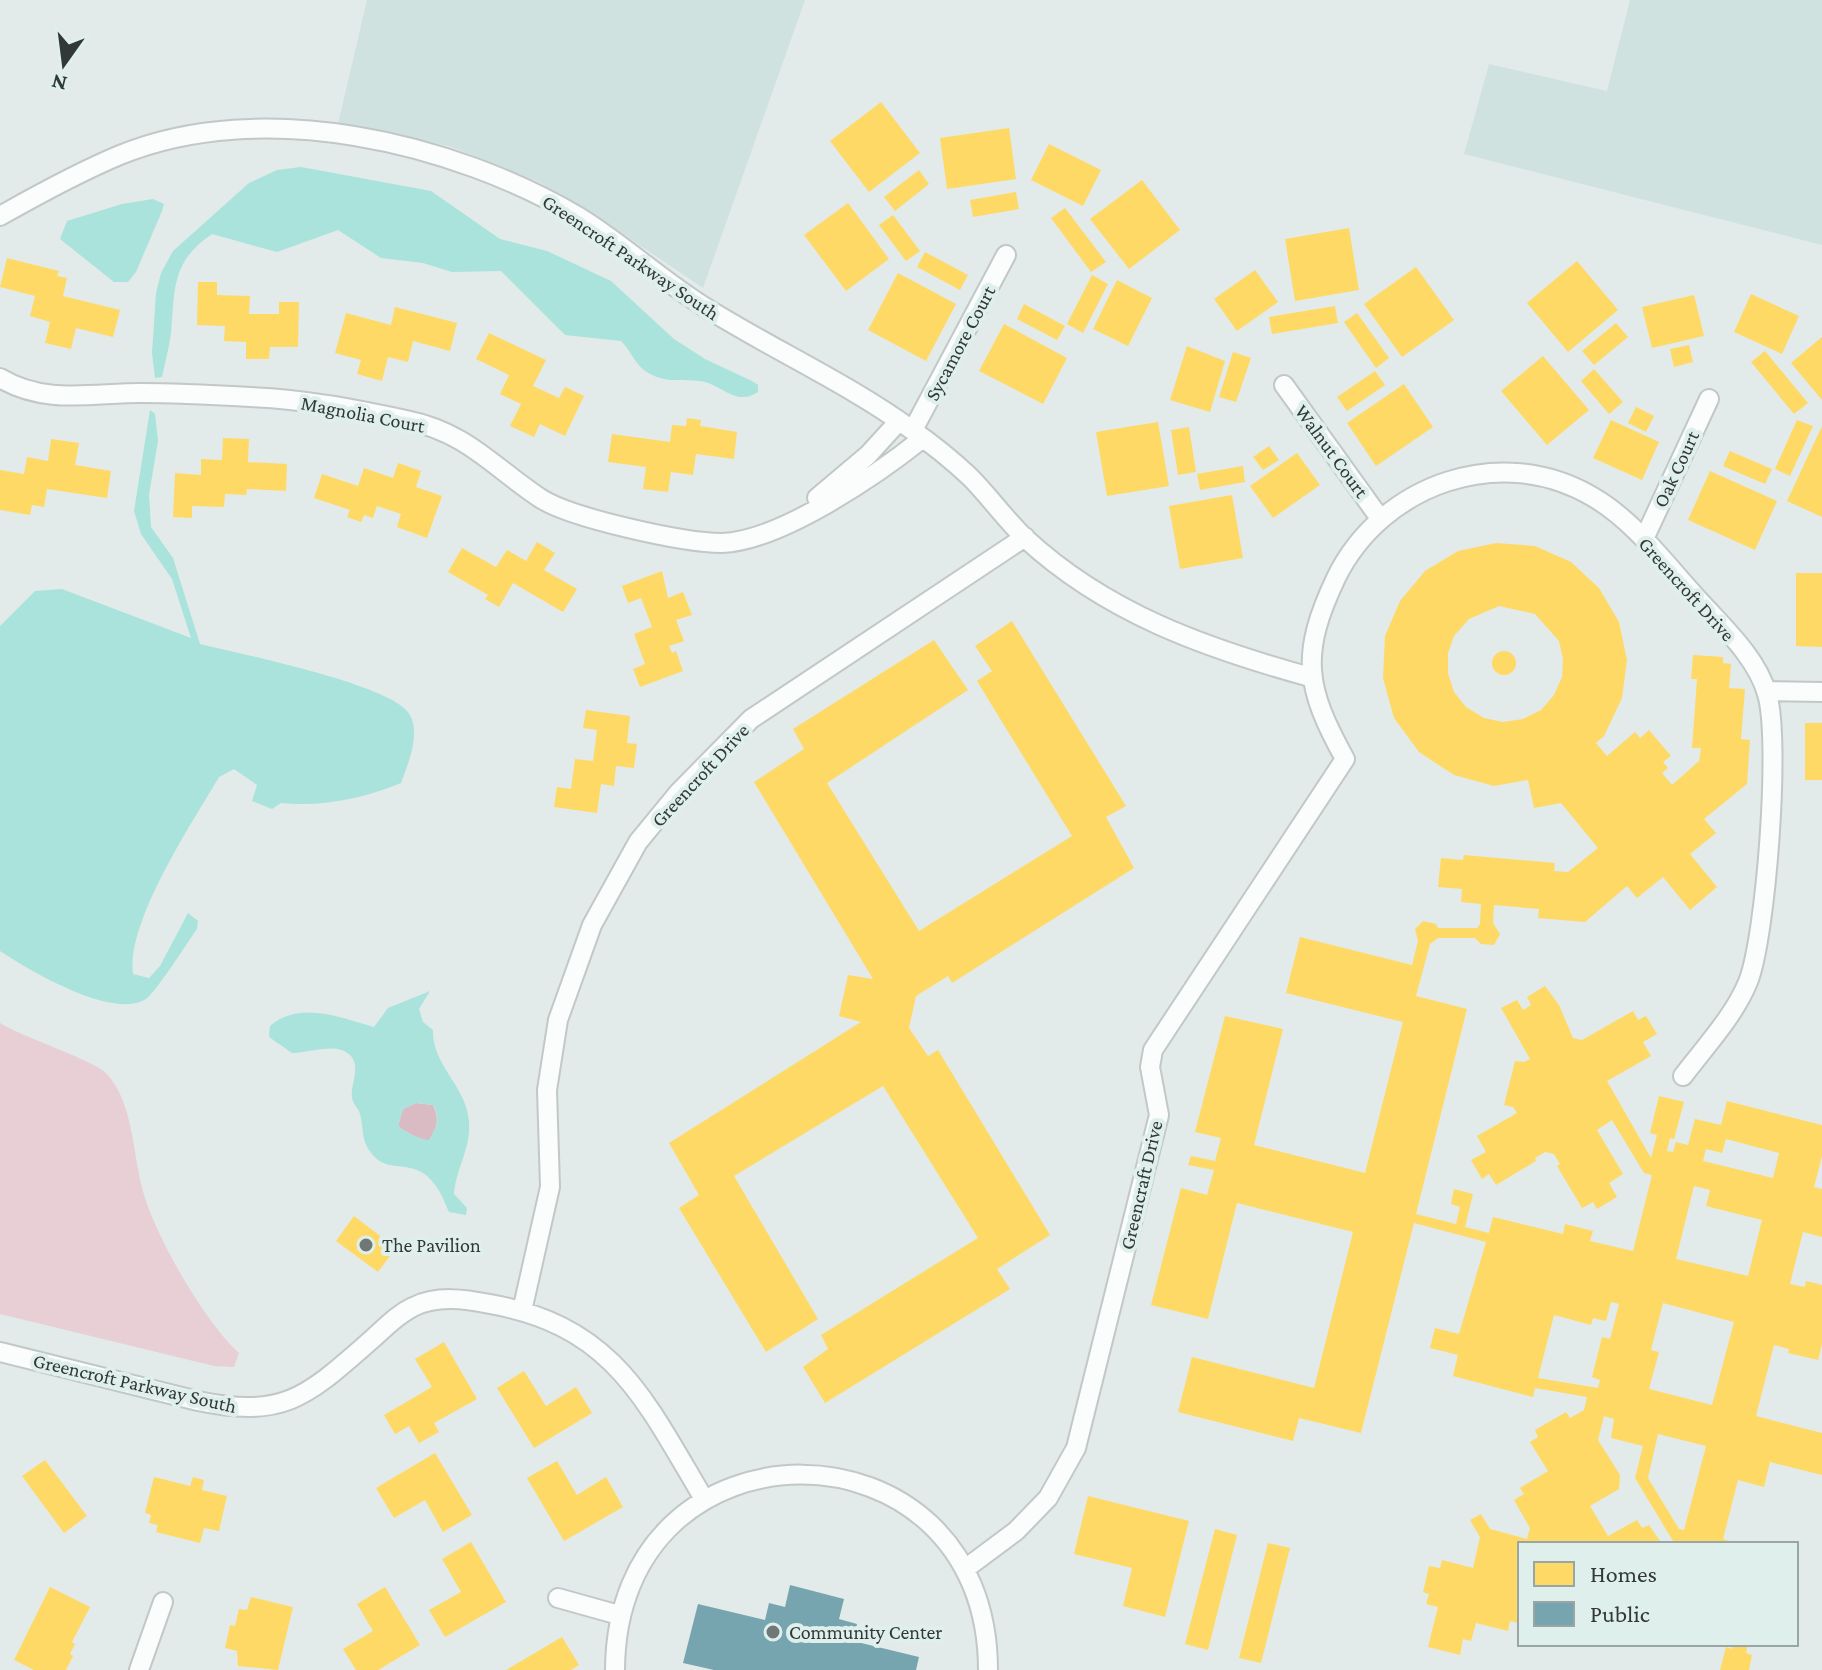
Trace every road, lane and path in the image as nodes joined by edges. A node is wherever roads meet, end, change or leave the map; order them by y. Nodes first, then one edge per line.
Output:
1 (0, 216) edge
2 (1006, 255) dead end
3 (0, 378) edge
4 (1284, 385) dead end
5 (1709, 399) dead end
6 (912, 430) junction
7 (1379, 517) junction
8 (793, 519) junction
9 (1025, 537) junction
10 (1644, 539) junction
11 (1310, 677) junction
12 (1767, 691) junction
13 (1822, 692) edge
14 (1345, 759) joint
15 (1683, 1076) dead end
16 (522, 1311) junction
17 (0, 1352) edge
18 (704, 1499) junction
19 (965, 1569) junction
20 (558, 1598) dead end
21 (163, 1602) dead end
22 (619, 1615) junction
23 (139, 1670) edge
24 (615, 1670) edge
25 (988, 1670) edge

1 - 6 street, Greencroft Parkway South
2 - 6 street, Sycamore Court
3 - 8 street, Magnolia Court
4 - 7 street, Walnut Court
5 - 10 street, Oak Court
6 - 8 street, Magnolia Court
6 - 8 street, Magnolia Court
6 - 9 street, Greencroft Parkway South
7 - 10 street, Greencroft Drive
7 - 11 street, Greencroft Drive
9 - 11 street
9 - 16 street, Greencroft Drive
10 - 12 street, Greencroft Drive
11 - 14 street, Greencroft Drive
12 - 13 street
12 - 15 street, Greencroft Drive
14 - 19 street, Greencraft Drive
16 - 17 street, Greencroft Parkway South
16 - 18 street, Greencroft Parkway South
18 - 19 street
18 - 22 street
19 - 25 street
20 - 22 street
21 - 23 street
22 - 24 street

